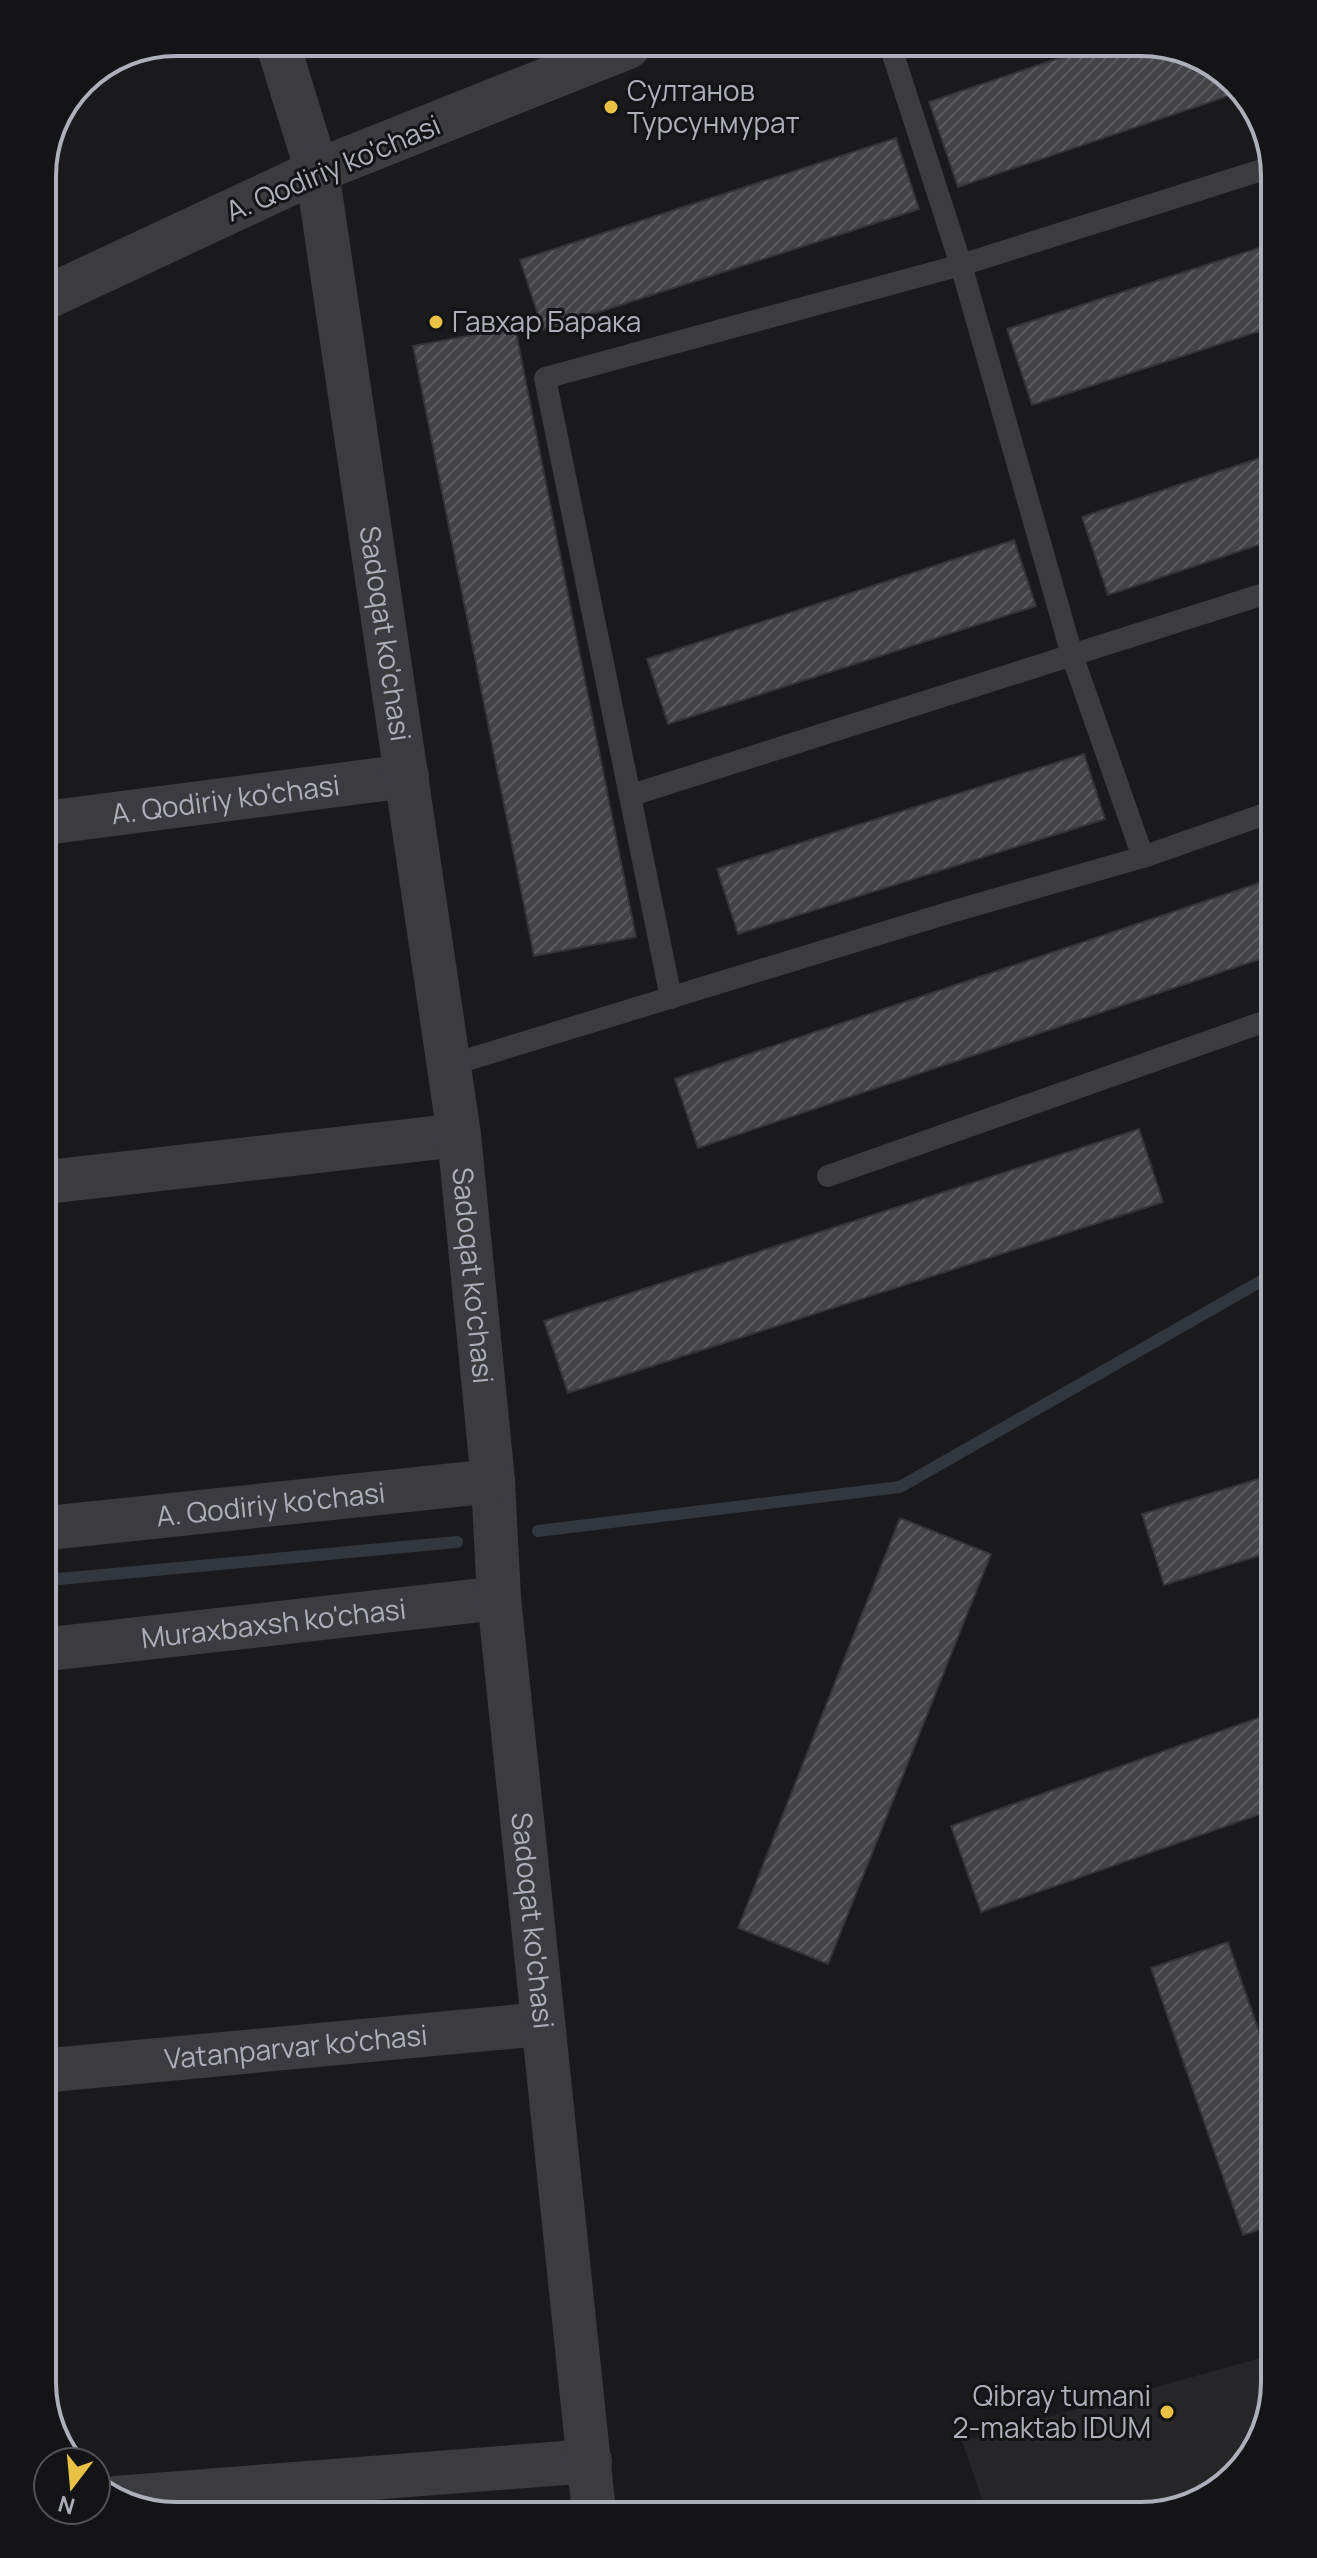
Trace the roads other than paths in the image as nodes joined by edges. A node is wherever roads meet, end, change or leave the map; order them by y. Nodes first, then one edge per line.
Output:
1 (282, 56) edge
2 (605, 56) edge
3 (894, 56) edge
4 (1261, 170) edge
5 (317, 171) junction
6 (961, 265) junction
7 (56, 293) edge
8 (1261, 595) edge
9 (1072, 655) junction
10 (407, 776) junction
11 (632, 795) junction
12 (1261, 815) edge
13 (56, 822) edge
14 (1143, 857) junction
15 (671, 998) junction
16 (1261, 1023) edge
17 (450, 1065) junction
18 (459, 1135) junction
19 (828, 1176) dead end
20 (56, 1181) edge
21 (493, 1481) junction
22 (56, 1527) edge
23 (499, 1598) junction
24 (56, 1648) edge
25 (542, 2024) junction
26 (56, 2070) edge
27 (590, 2461) junction
28 (139, 2496) edge
29 (593, 2502) edge

1 - 5 street, Sadoqat ko'chasi
2 - 5 street, A. Qodiriy ko'chasi
3 - 6 lane
4 - 6 lane
5 - 7 street, A. Qodiriy ko'chasi
5 - 10 street, Sadoqat ko'chasi
6 - 9 lane
6 - 11 lane
8 - 9 lane
9 - 11 lane
9 - 14 lane
10 - 13 street, A. Qodiriy ko'chasi
10 - 17 street, Sadoqat ko'chasi
11 - 15 lane
12 - 14 lane
14 - 15 lane
15 - 17 lane
16 - 19 lane
17 - 18 street, Sadoqat ko'chasi
18 - 20 street
18 - 21 street, Sadoqat ko'chasi
21 - 22 street, A. Qodiriy ko'chasi
21 - 23 street, Sadoqat ko'chasi
23 - 24 street, Muraxbaxsh ko'chasi
23 - 25 street, Sadoqat ko'chasi
25 - 26 street, Vatanparvar ko'chasi
25 - 27 street, Sadoqat ko'chasi
27 - 28 street
27 - 29 street, Sadoqat ko'chasi

